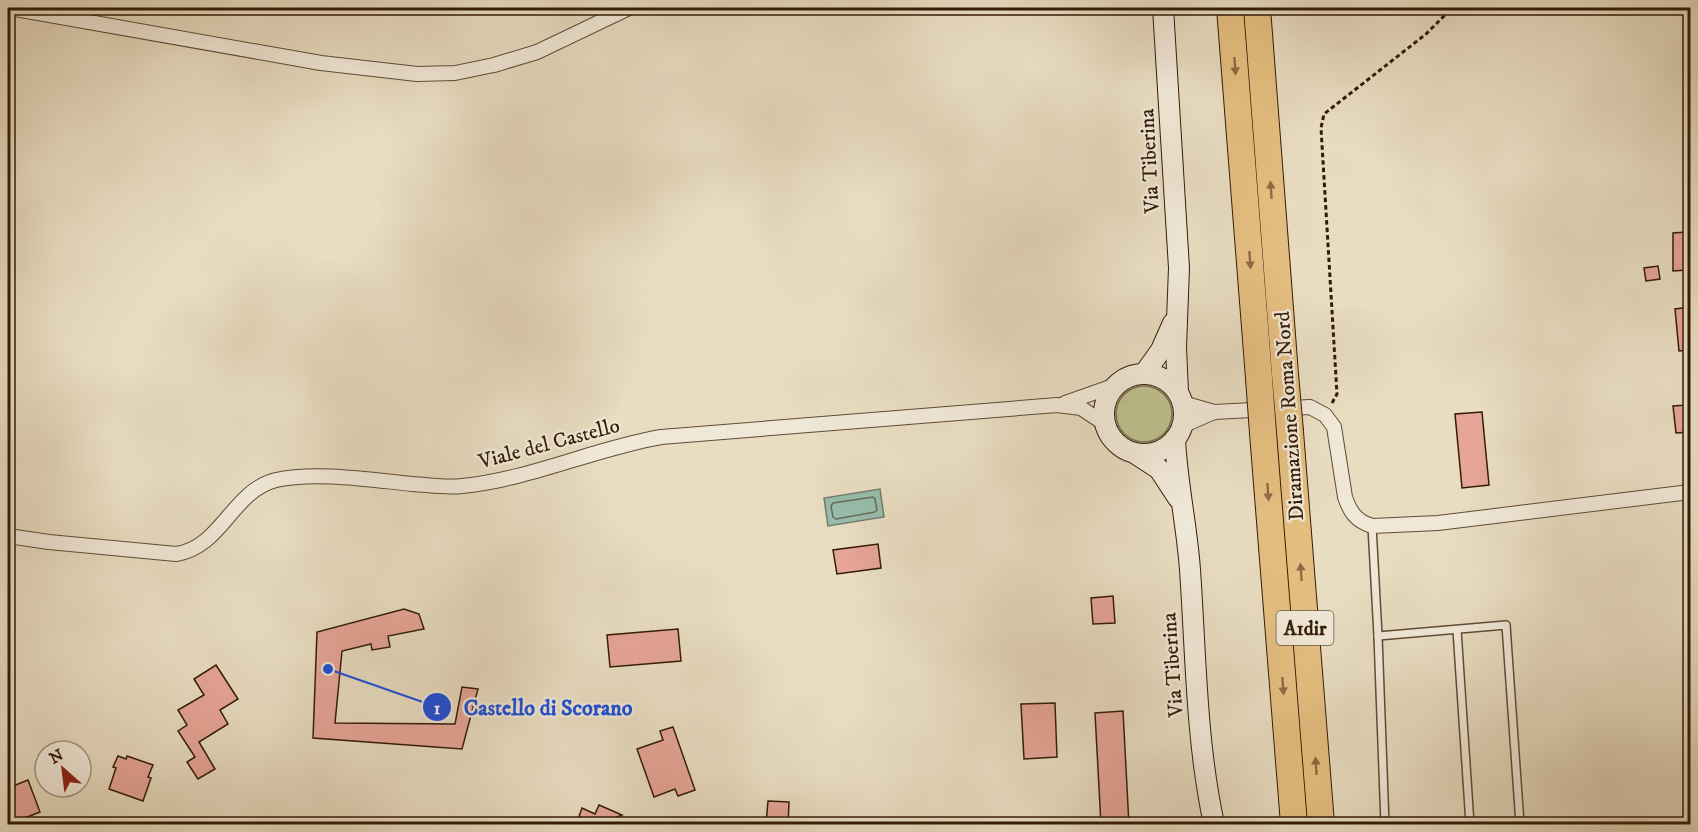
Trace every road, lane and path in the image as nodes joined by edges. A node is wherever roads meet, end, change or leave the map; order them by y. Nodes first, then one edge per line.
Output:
1 (10, 8) edge
2 (629, 8) edge
3 (1163, 8) edge
4 (1230, 8) edge
5 (1257, 8) edge
6 (1452, 8) edge
7 (1178, 313) junction
8 (1144, 374) junction
9 (1116, 385) junction
10 (1180, 397) junction
11 (1057, 405) junction
12 (1214, 412) junction
13 (1325, 415) junction
14 (1105, 424) junction
15 (1179, 433) junction
16 (1136, 454) junction
17 (1690, 492) edge
18 (1181, 503) junction
19 (1372, 526) junction
20 (8, 536) edge
21 (1456, 630) junction
22 (1378, 636) junction
23 (1214, 823) edge
24 (1294, 825) edge
25 (1321, 825) edge
26 (1385, 825) edge
27 (1470, 825) edge
28 (1520, 825) edge

1 - 2 street
3 - 7 main road, Via Tiberina
4 -> 24 highway, Diramazione Roma Nord / A1dir, bridge
25 -> 5 highway, Diramazione Roma Nord / A1dir, bridge
6 - 13 path
7 - 8 main road
7 - 10 main road, Via Tiberina
8 - 9 main road
8 - 10 main road
9 - 11 street
9 - 14 main road
10 - 12 street
10 - 15 main road
11 - 14 street
11 - 20 street, Viale del Castello
12 - 13 street
12 - 15 street
13 - 19 street
14 - 16 main road
15 - 16 main road
15 - 18 main road, Via Tiberina
16 - 18 main road
17 - 19 street
18 - 23 main road, Via Tiberina
19 - 22 lane
21 - 22 lane
21 - 27 lane
21 - 28 lane
22 - 26 lane

